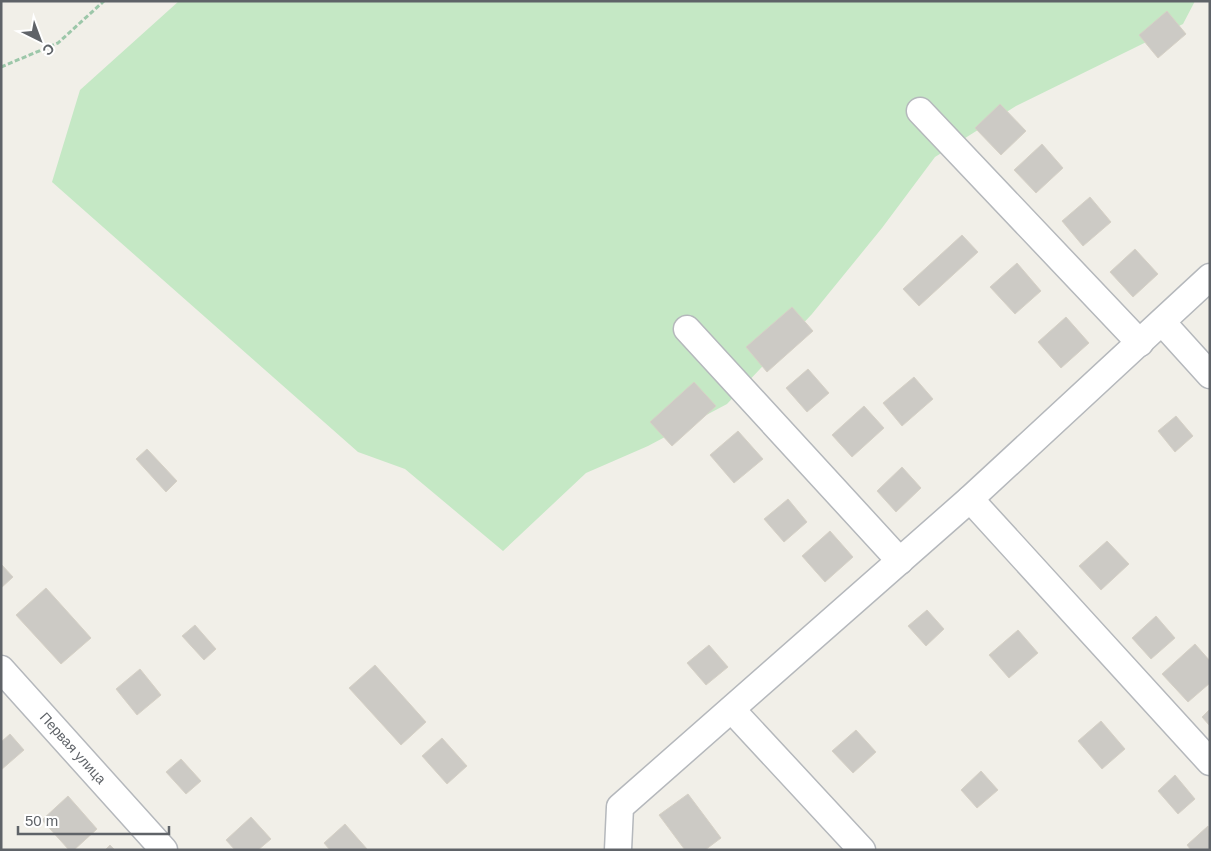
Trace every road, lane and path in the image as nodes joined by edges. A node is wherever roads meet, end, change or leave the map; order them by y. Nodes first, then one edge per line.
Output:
1 (104, 1) edge
2 (1, 67) edge
3 (920, 111) dead end
4 (1210, 276) edge
5 (1162, 322) junction
6 (686, 329) dead end
7 (1140, 343) junction
8 (1210, 375) edge
9 (970, 499) junction
10 (900, 561) junction
11 (1, 669) edge
12 (732, 710) junction
13 (1210, 762) edge
14 (164, 850) edge
15 (618, 850) edge
16 (862, 850) edge

1 - 2 path
3 - 7 street
4 - 5 street
5 - 7 street
5 - 8 street
6 - 10 street
7 - 9 street
9 - 10 street
9 - 13 street
10 - 12 street
11 - 14 street, Первая улица
12 - 15 street
12 - 16 street

